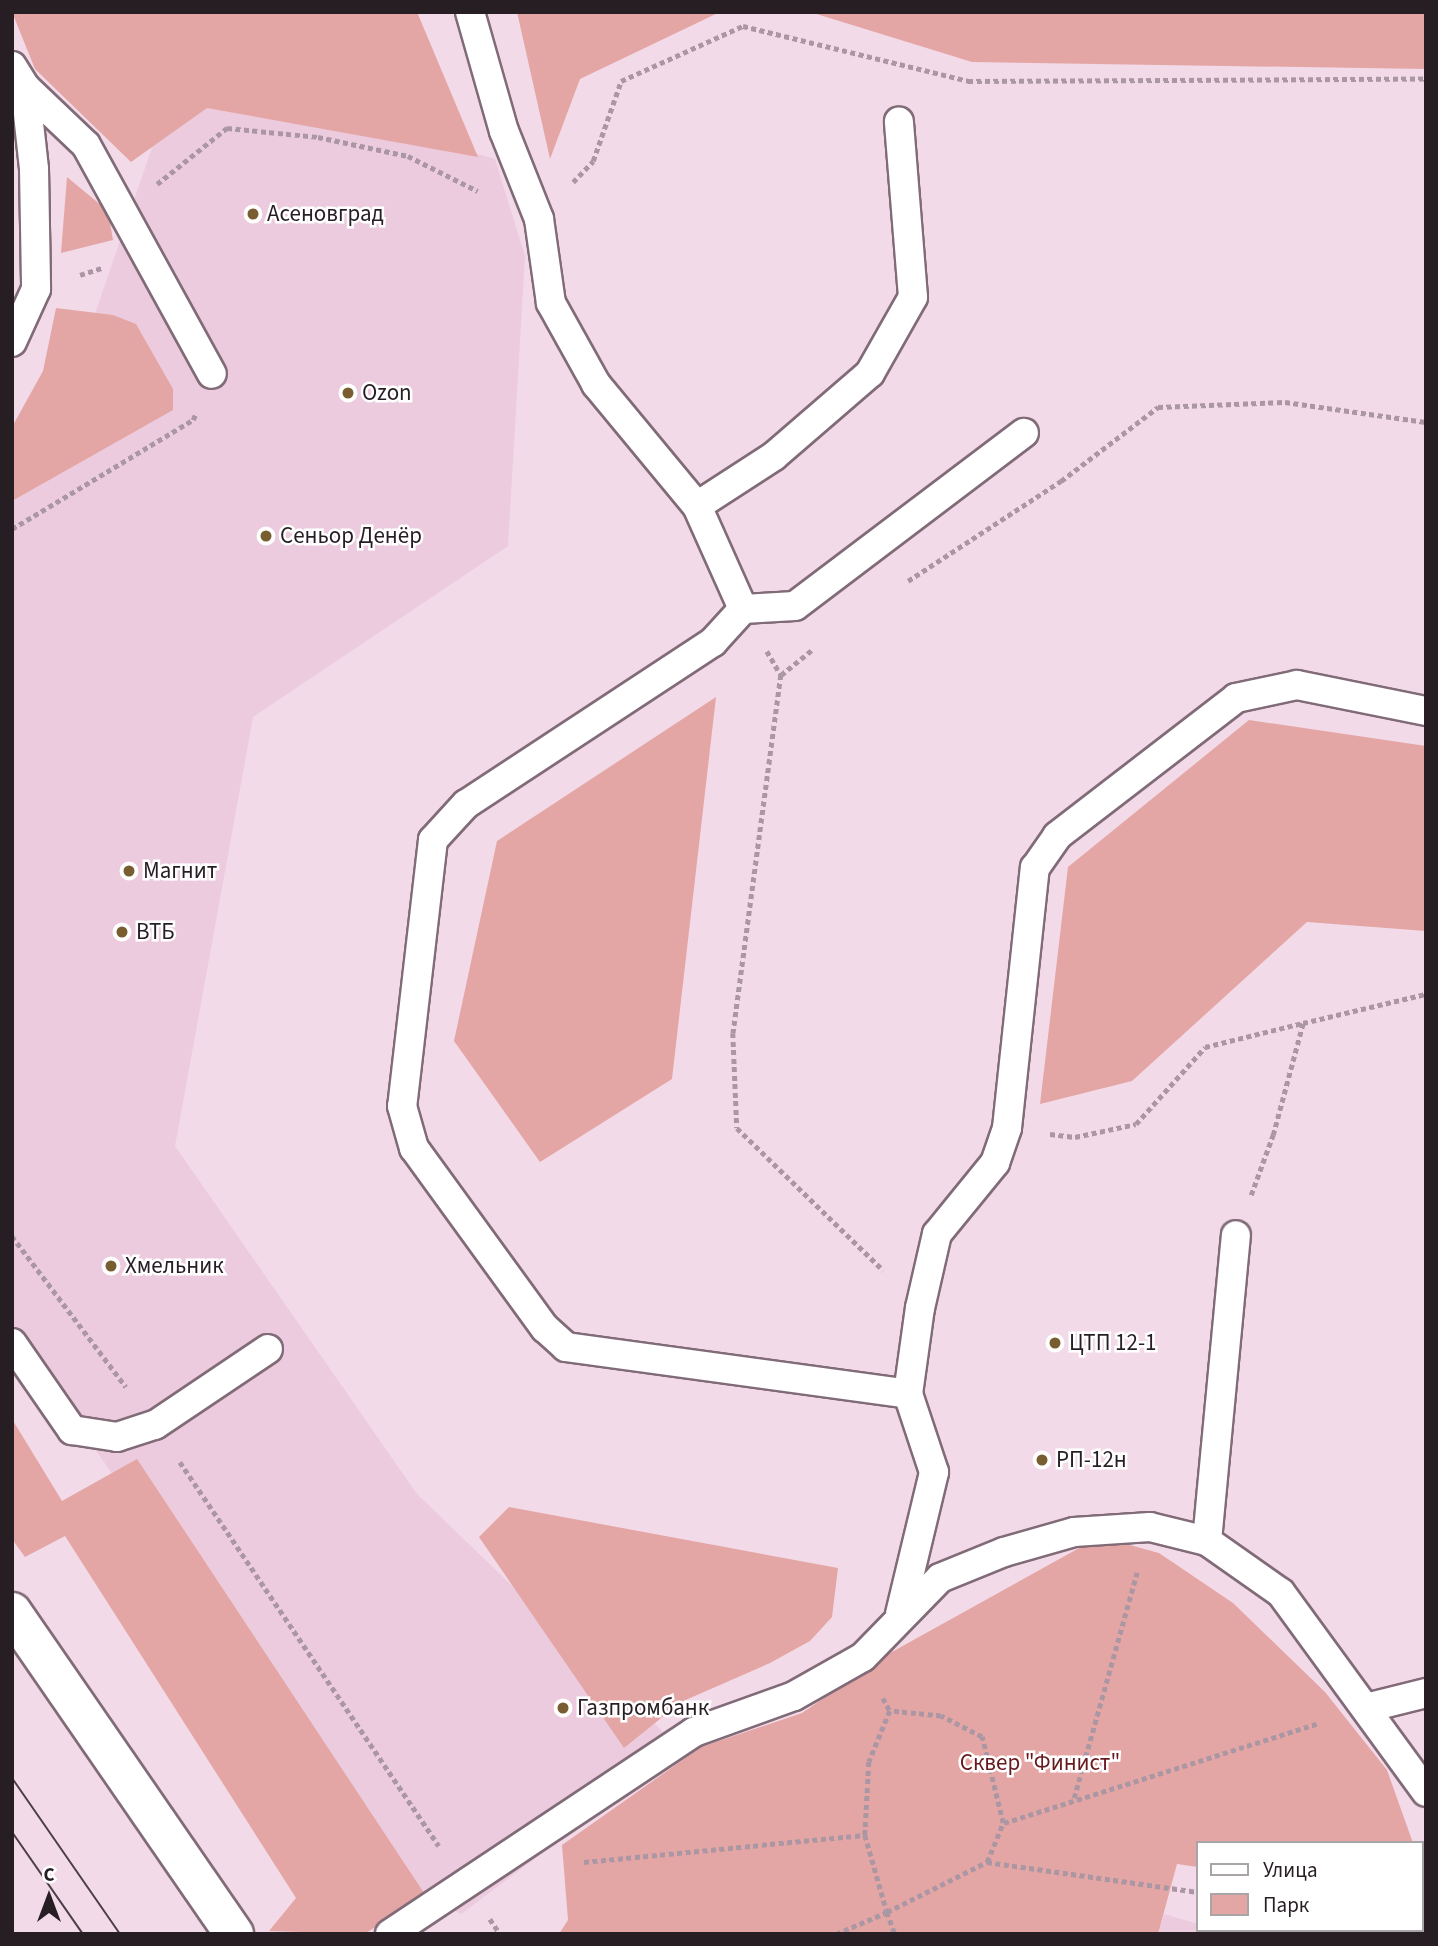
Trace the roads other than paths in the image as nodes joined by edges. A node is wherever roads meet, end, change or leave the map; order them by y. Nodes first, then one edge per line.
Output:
1 (470, 12) edge
2 (19, 77) edge
3 (899, 122) dead end
4 (12, 342) edge
5 (212, 374) road end
6 (1024, 433) dead end
7 (697, 506) junction
8 (743, 609) junction
9 (1426, 711) edge
10 (1236, 1235) road end
11 (12, 1343) edge
12 (268, 1349) dead end
13 (908, 1394) junction
14 (1208, 1541) junction
15 (12, 1612) edge
16 (901, 1615) junction
17 (1426, 1693) edge
18 (1366, 1708) junction
19 (1426, 1792) edge
20 (234, 1934) edge
21 (390, 1934) edge

1 - 7 lane
2 - 4 lane
2 - 5 lane
3 - 7 lane
6 - 8 lane
7 - 8 lane
8 - 13 lane
9 - 13 lane
10 - 14 lane
11 - 12 lane
13 - 16 lane
14 - 16 lane
14 - 18 lane
15 - 20 street
16 - 21 lane
17 - 18 lane
18 - 19 lane

